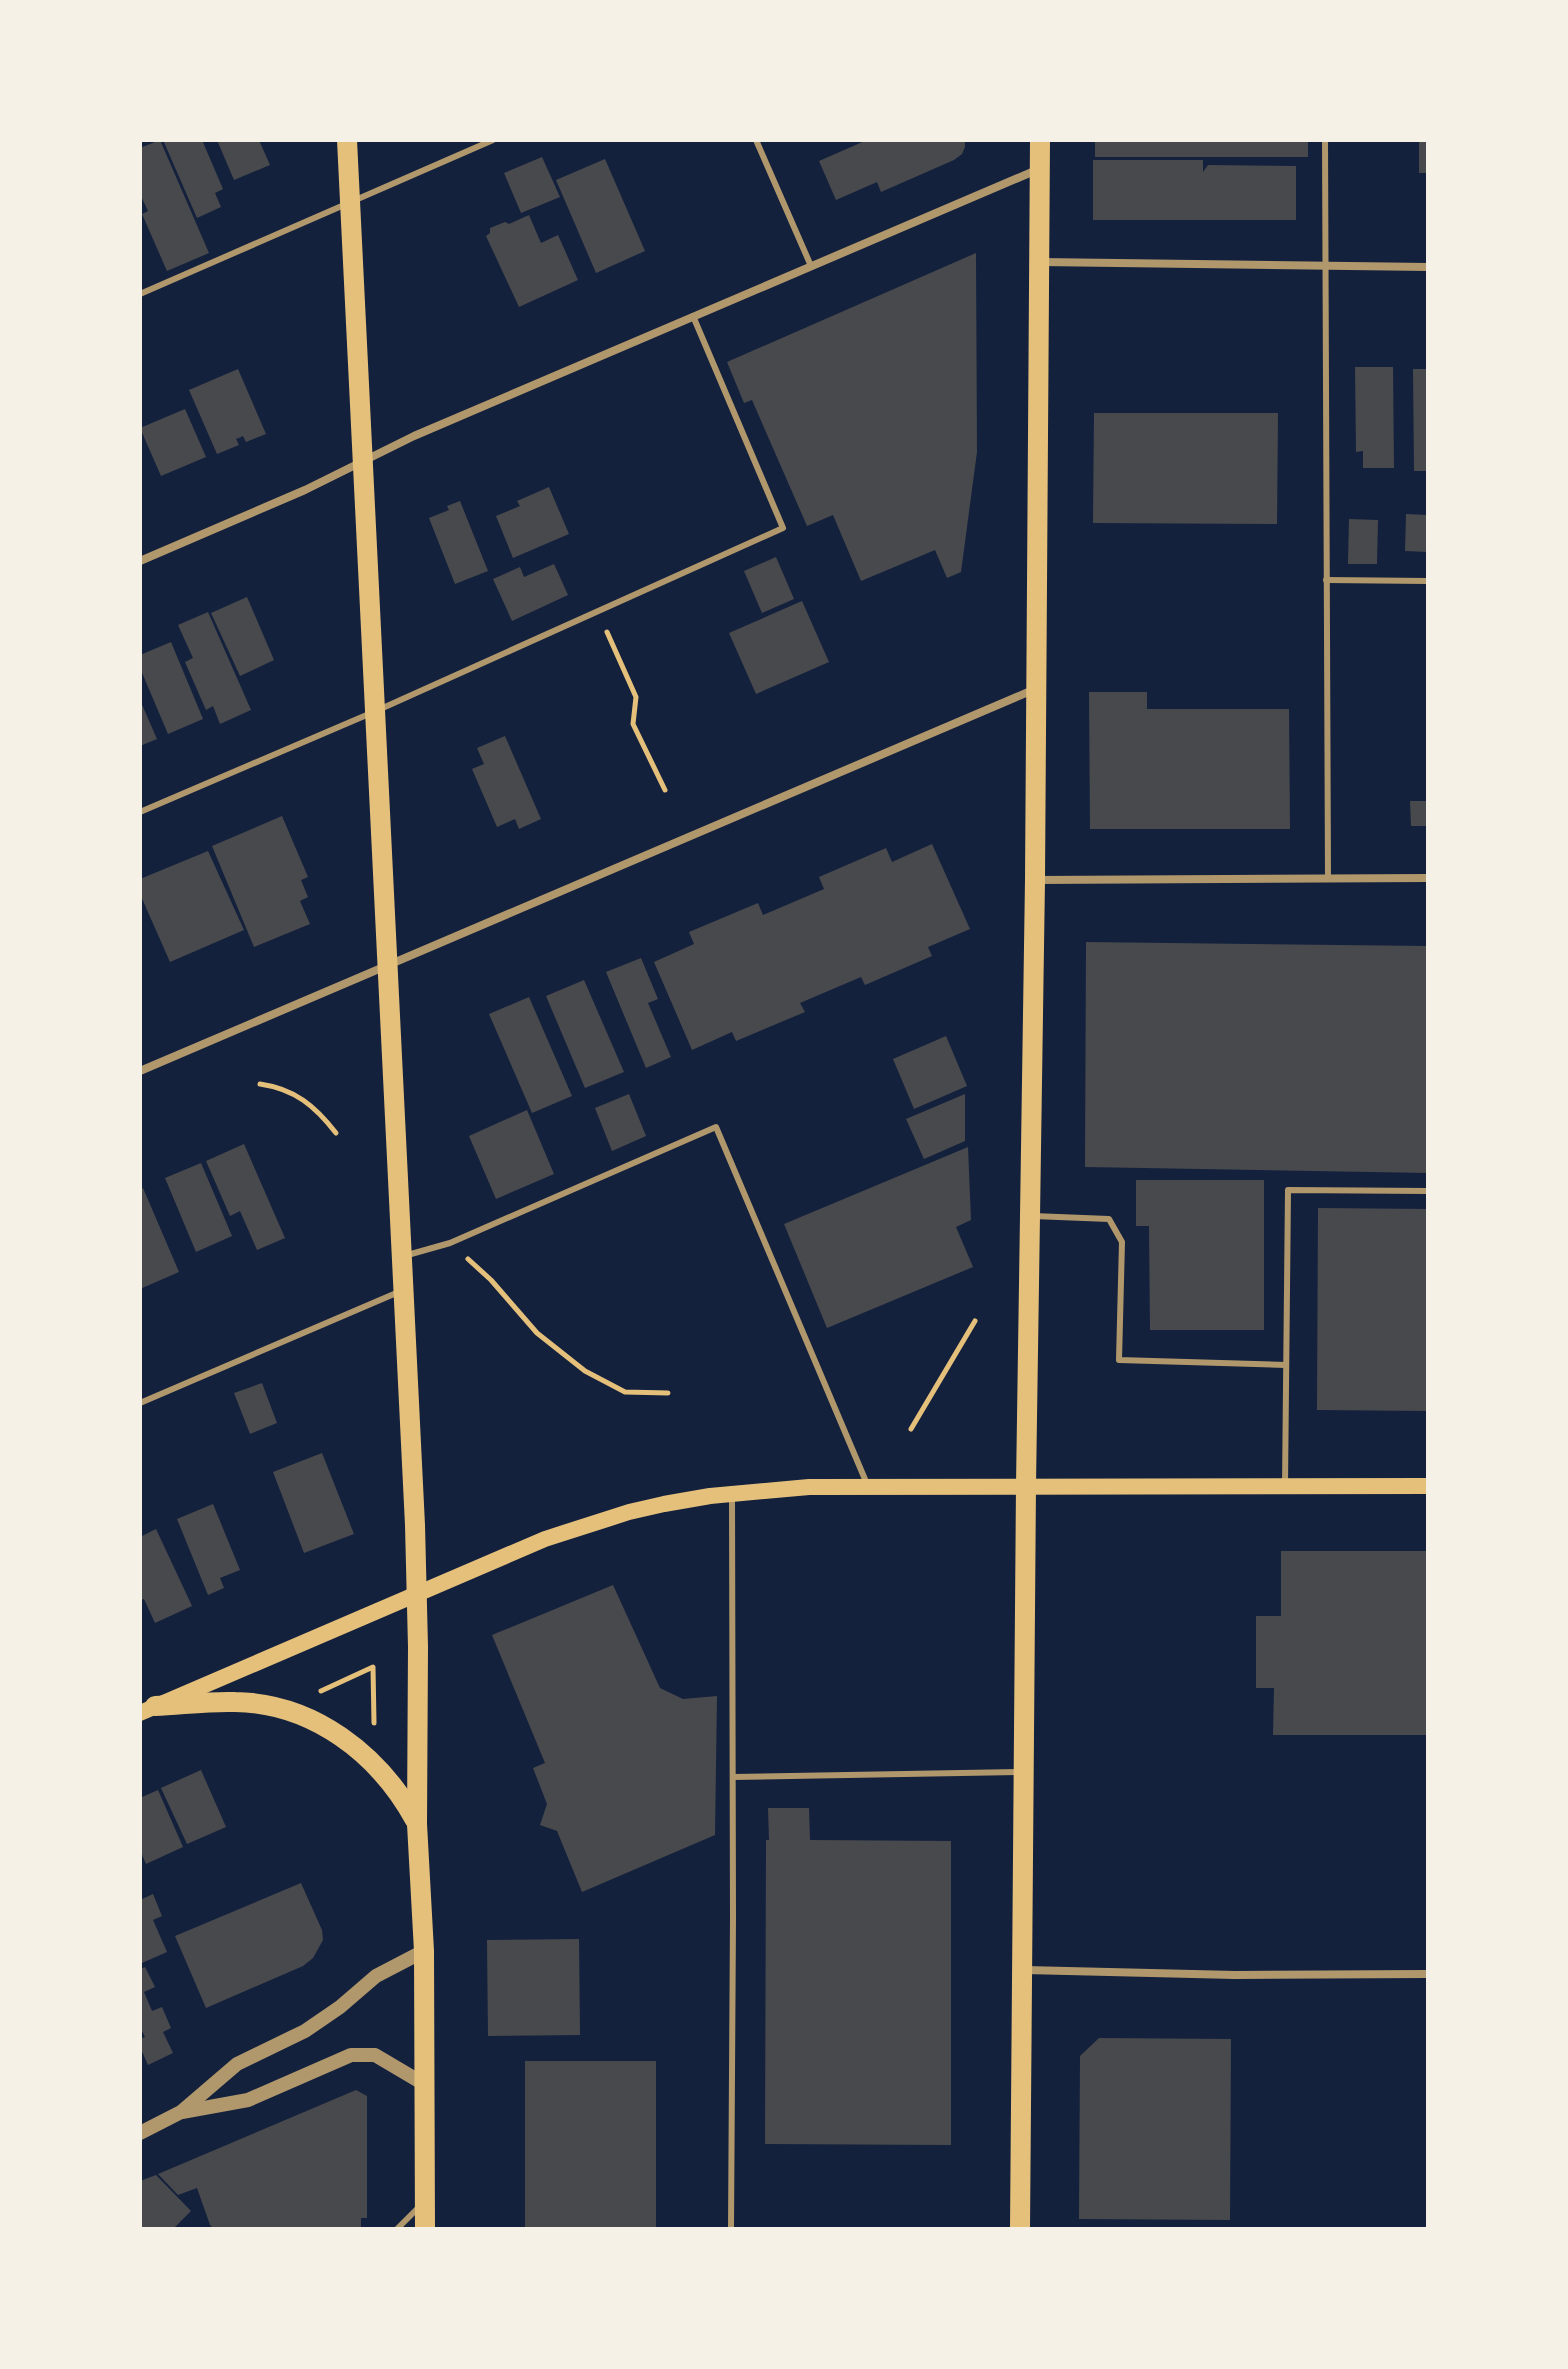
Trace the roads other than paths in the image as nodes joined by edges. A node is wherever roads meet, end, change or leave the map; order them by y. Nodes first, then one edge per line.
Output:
1 (347, 140) edge
2 (493, 140) edge
3 (756, 140) edge
4 (1040, 140) edge
5 (1325, 140) edge
6 (1039, 169) junction
7 (350, 202) junction
8 (1039, 262) junction
9 (811, 266) junction
10 (1325, 266) junction
11 (1428, 267) edge
12 (140, 294) edge
13 (693, 316) junction
14 (364, 461) junction
15 (140, 561) edge
16 (1326, 580) junction
17 (1428, 581) edge
18 (1036, 689) junction
19 (376, 711) junction
20 (140, 812) edge
21 (1428, 878) edge
22 (1328, 879) junction
23 (1035, 880) junction
24 (388, 964) junction
25 (140, 1071) edge
26 (1428, 1191) edge
27 (1030, 1216) junction
28 (403, 1257) junction
29 (405, 1290) junction
30 (1286, 1365) junction
31 (140, 1403) edge
32 (1026, 1485) junction
33 (1285, 1486) junction
34 (1428, 1486) edge
35 (869, 1487) junction
36 (732, 1494) junction
37 (417, 1593) junction
38 (148, 1710) edge
39 (1025, 1772) junction
40 (733, 1777) junction
41 (417, 1824) junction
42 (424, 1951) junction
43 (1024, 1970) junction
44 (1428, 1974) edge
45 (424, 2084) junction
46 (181, 2112) junction
47 (140, 2133) edge
48 (425, 2200) junction
49 (397, 2229) edge
50 (425, 2229) edge
51 (731, 2229) edge
52 (1020, 2229) edge

1 - 7 main road
2 - 7 lane
3 - 9 lane
4 - 6 main road
5 - 10 lane
6 - 8 main road
6 - 9 street
7 - 12 lane
7 - 14 main road
8 - 10 street
8 - 18 main road
9 - 13 street
10 - 11 street
10 - 16 lane
13 - 14 street
13 - 19 lane
14 - 15 street
14 - 19 main road
16 - 17 lane
16 - 22 lane
18 - 23 main road
18 - 24 street
19 - 20 lane
19 - 24 main road
21 - 22 street
22 - 23 street
23 - 27 main road
24 - 25 street
24 - 28 main road
26 - 30 lane
27 - 30 lane
27 - 32 main road
28 - 29 main road
28 - 35 lane
29 - 31 lane
29 - 37 main road
30 - 33 lane
32 - 33 main road
32 - 35 main road
32 - 39 main road
33 - 34 main road
35 - 36 main road
36 - 37 main road
36 - 40 lane
37 - 38 main road
37 - 41 main road
38 - 41 main road
39 - 40 lane
39 - 43 main road
40 - 51 lane
41 - 42 main road
42 - 45 main road
42 - 46 street
43 - 44 street
43 - 52 main road
45 - 46 street
45 - 48 main road
46 - 47 street
48 - 49 lane
48 - 50 main road

